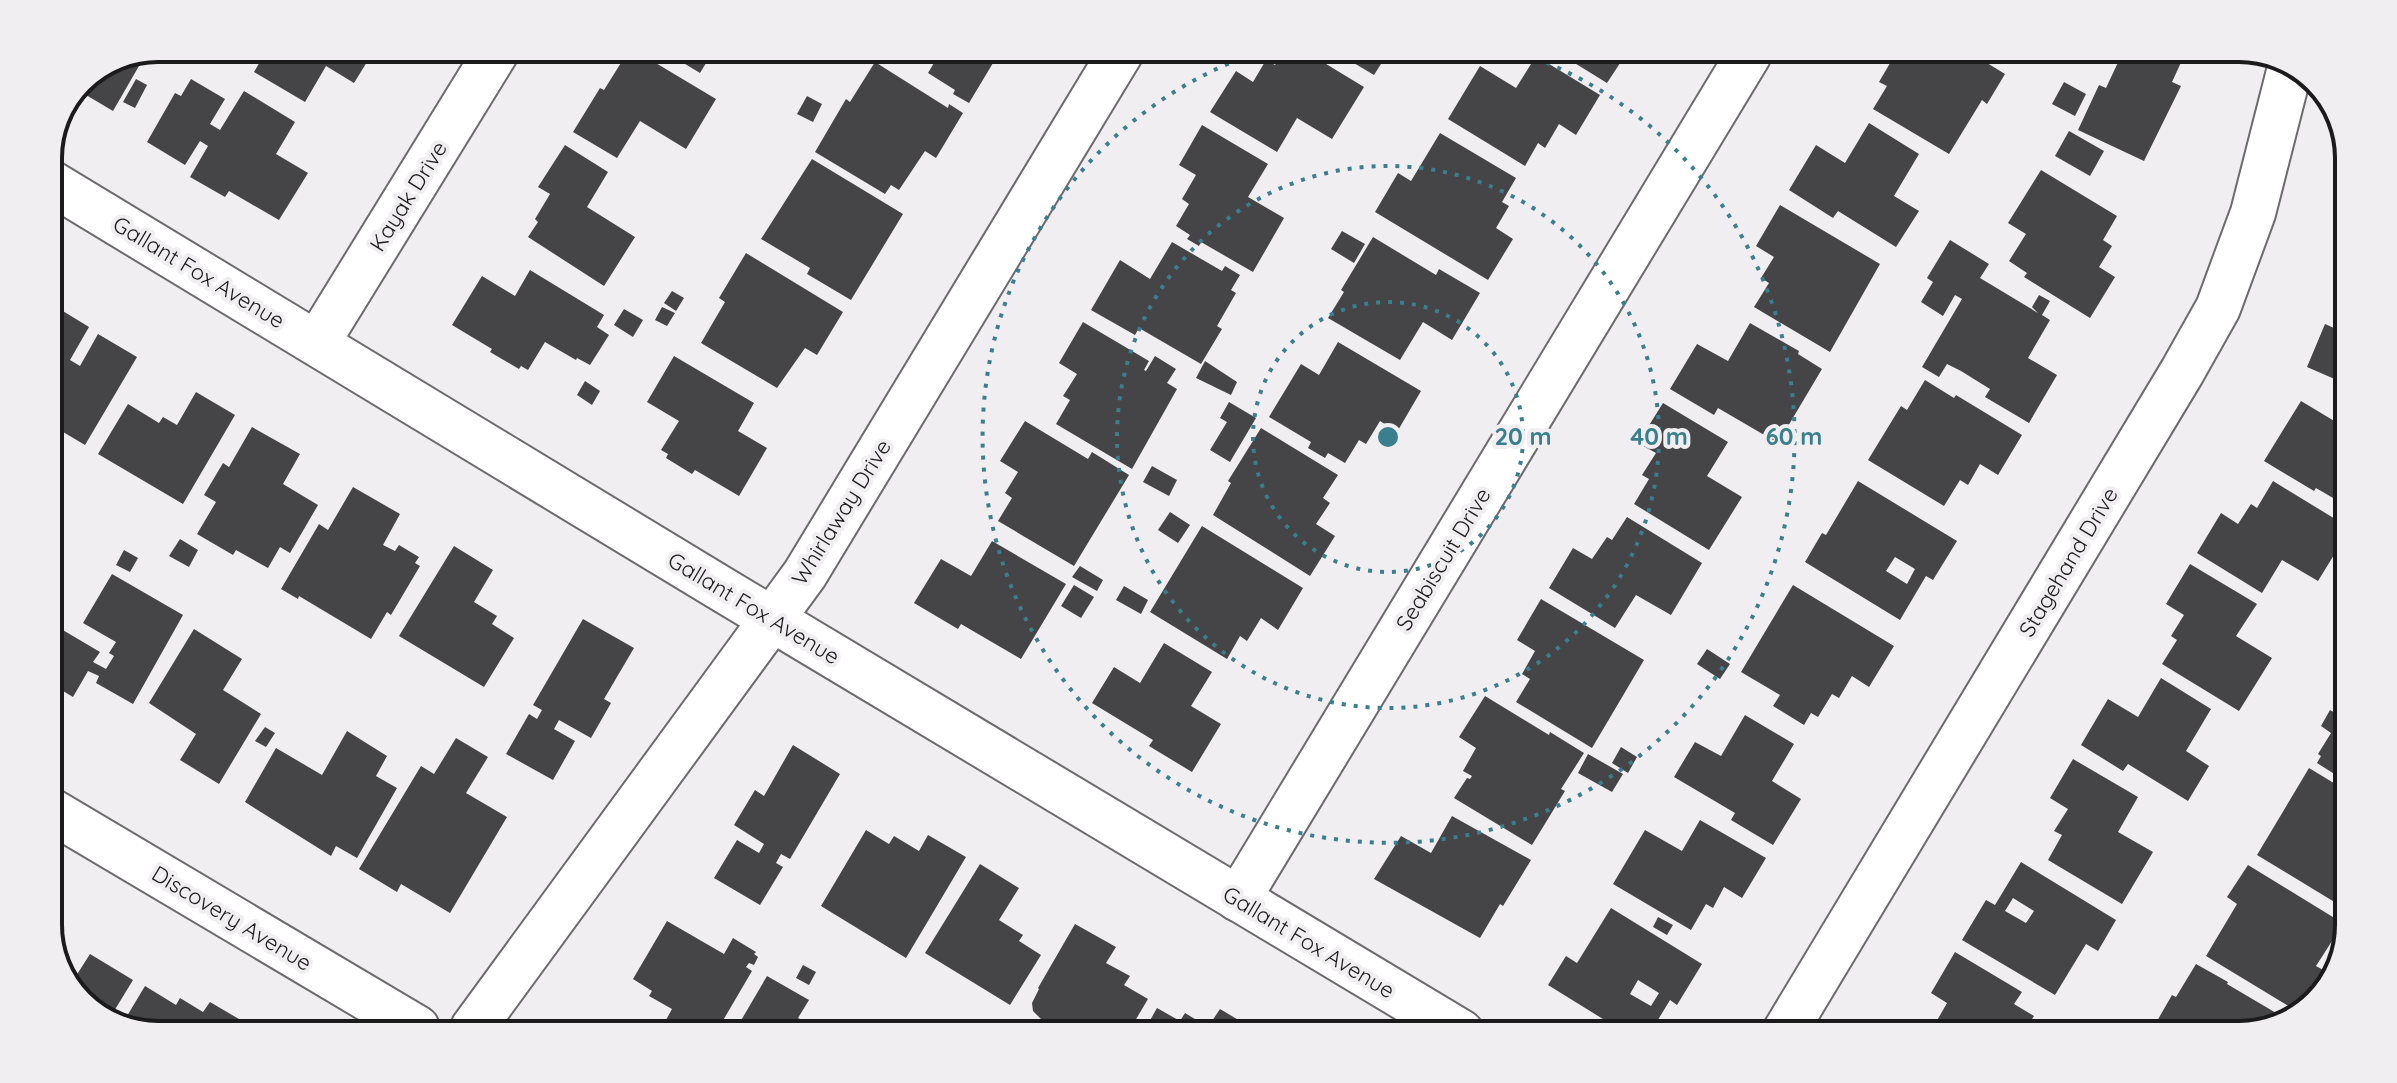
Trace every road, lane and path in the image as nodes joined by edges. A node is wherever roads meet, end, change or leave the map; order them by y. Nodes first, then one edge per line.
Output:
1 (490, 62) edge
2 (1115, 62) edge
3 (1744, 62) edge
4 (2288, 76) edge
5 (62, 189) edge
6 (317, 343) junction
7 (772, 619) junction
8 (62, 817) edge
9 (1238, 899) junction
10 (405, 1021) edge
11 (478, 1021) edge
12 (1443, 1021) edge
13 (1791, 1021) edge

1 - 6 street, Kayak Drive
2 - 7 street, Whirlaway Drive
3 - 9 street, Seabiscuit Drive
4 - 13 street, Stagehand Drive
5 - 6 street, Gallant Fox Avenue
6 - 7 street, Gallant Fox Avenue
7 - 9 street, Gallant Fox Avenue
7 - 11 street, Whirlaway Drive
8 - 10 street, Discovery Avenue
9 - 12 street, Gallant Fox Avenue

